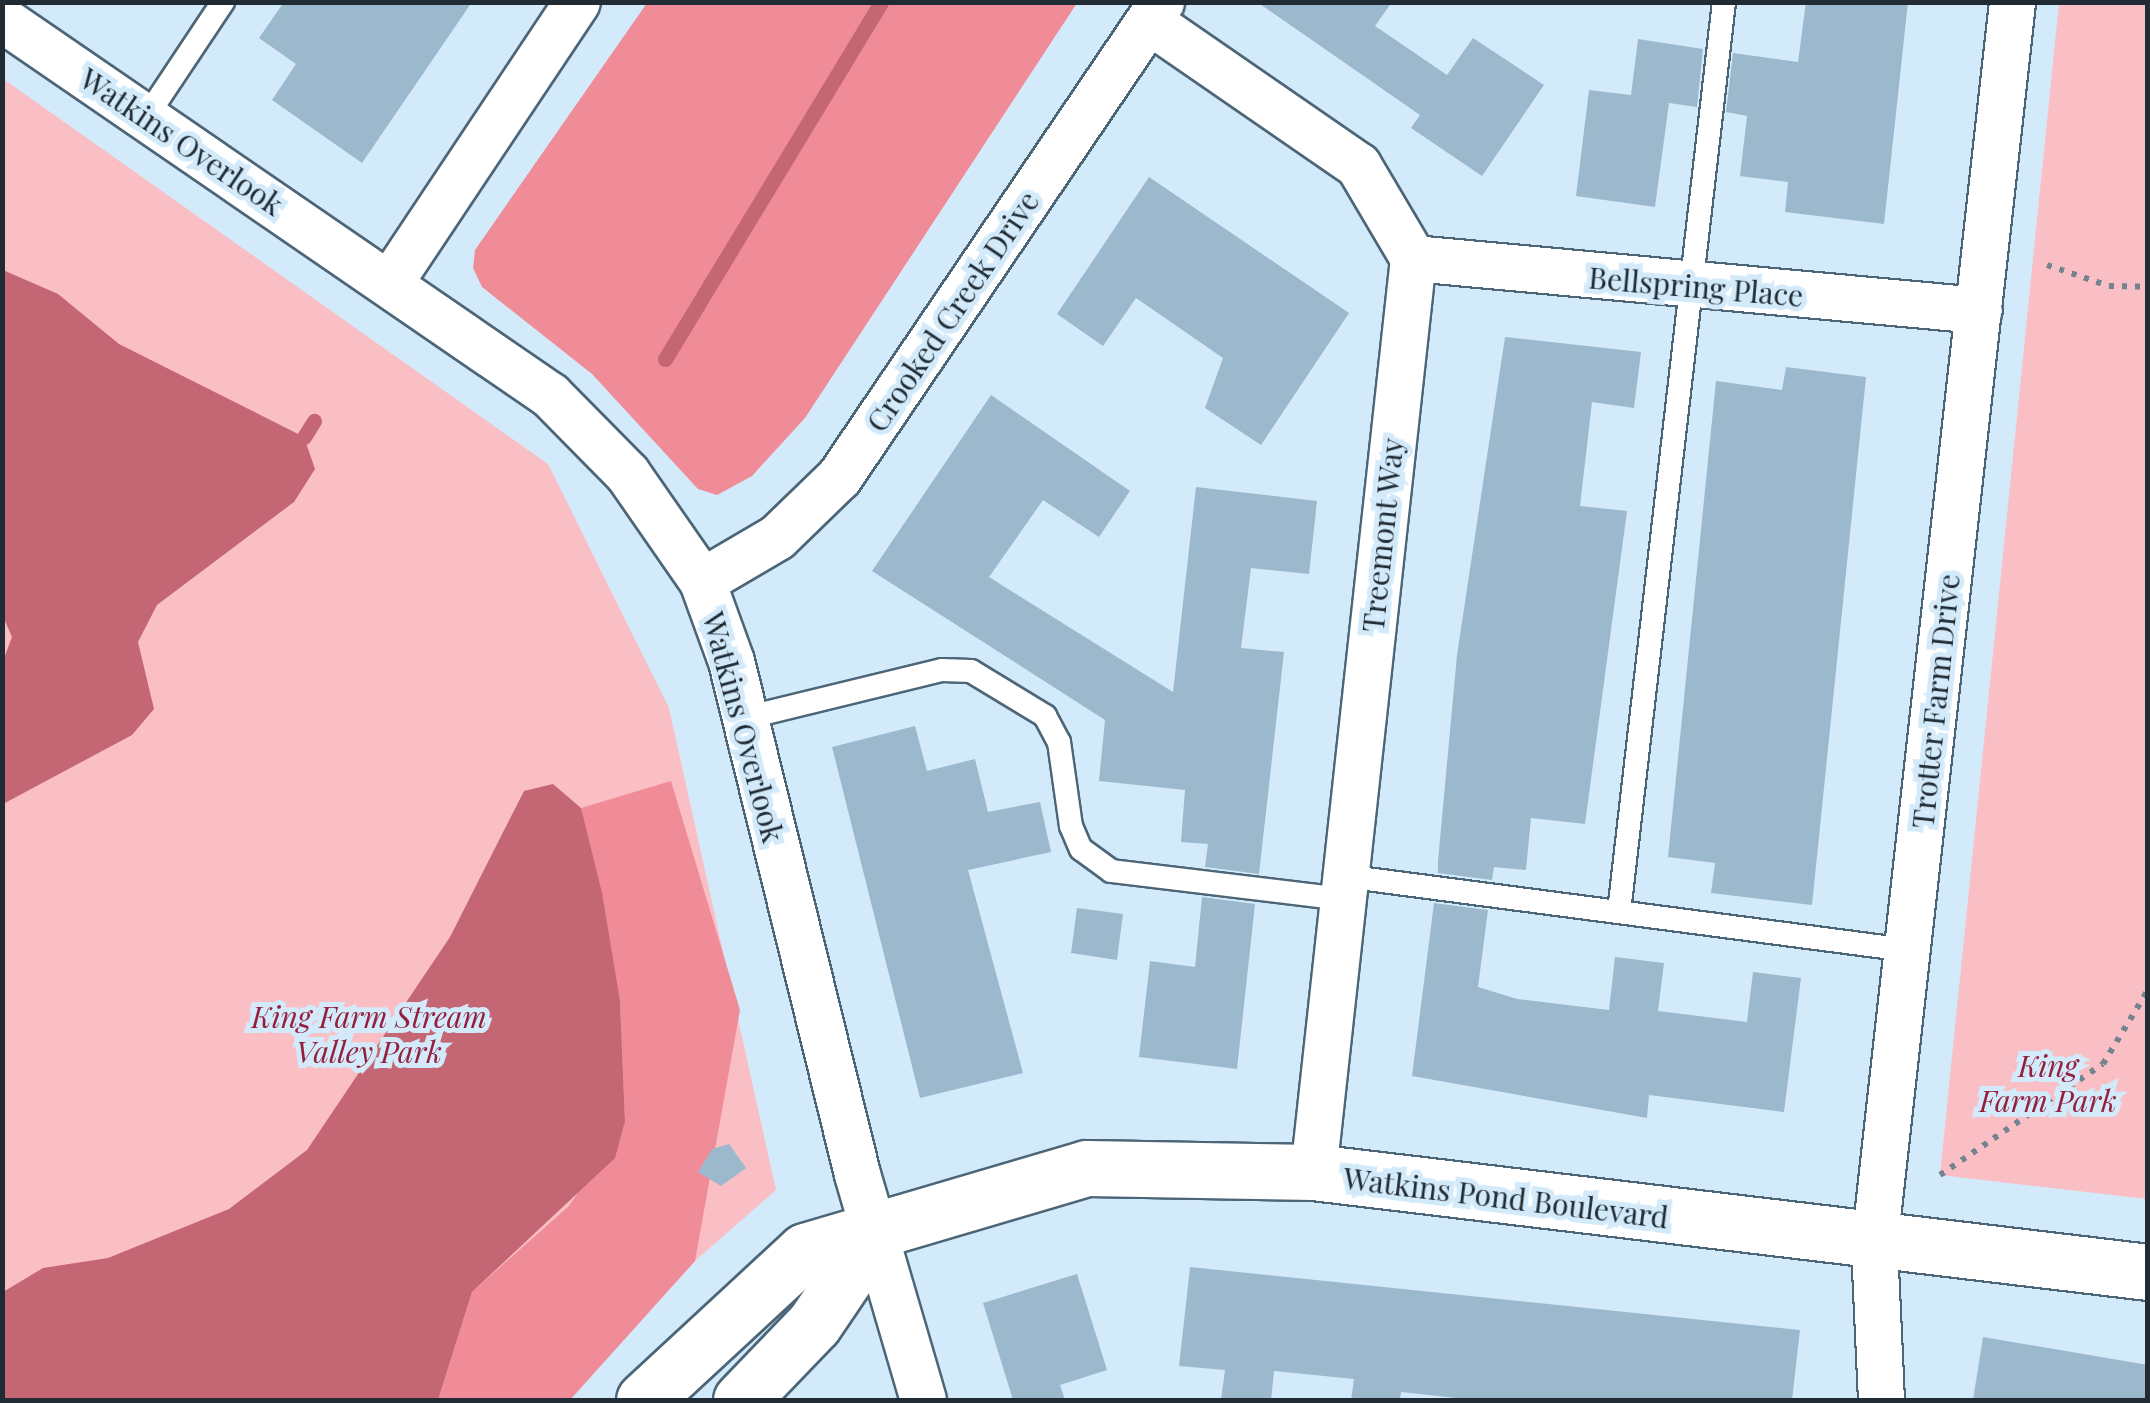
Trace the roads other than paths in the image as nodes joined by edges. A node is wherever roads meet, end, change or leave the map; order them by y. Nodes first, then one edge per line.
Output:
1 (224, 2) edge
2 (577, 2) edge
3 (1724, 2) edge
4 (2012, 2) edge
5 (1155, 12) edge
6 (2, 19) edge
7 (145, 119) junction
8 (1413, 258) junction
9 (392, 279) junction
10 (1693, 288) junction
11 (1979, 310) junction
12 (702, 581) junction
13 (746, 718) junction
14 (1344, 888) junction
15 (1619, 912) junction
16 (1906, 950) junction
17 (1313, 1172) junction
18 (873, 1237) junction
19 (1874, 1244) junction
20 (2148, 1272) edge
21 (644, 1400) edge
22 (741, 1400) edge
23 (923, 1400) edge
24 (1882, 1400) edge

1 - 7 lane
2 - 9 street
3 - 10 lane
4 - 11 street, Trotter Farm Drive
5 - 8 street
5 - 12 street, Crooked Creek Drive
6 - 7 street, Watkins Overlook
7 - 9 street, Watkins Overlook
8 - 10 street, Bellspring Place
8 - 14 street, Treemont Way
9 - 12 street, Watkins Overlook
10 - 11 street, Bellspring Place
10 - 15 lane
11 - 16 street, Trotter Farm Drive
12 - 13 street, Watkins Overlook
13 - 14 lane
13 - 18 street, Watkins Overlook
14 - 15 lane
14 - 17 street, Treemont Way
15 - 16 lane
16 - 19 street, Trotter Farm Drive
17 - 18 street, Watkins Pond Boulevard
17 - 19 street, Watkins Pond Boulevard
18 - 21 street, Watkins Pond Boulevard
18 - 22 street
18 - 23 street, Watkins Overlook
19 - 20 street, Watkins Pond Boulevard
19 - 24 street, Trotter Farm Drive

